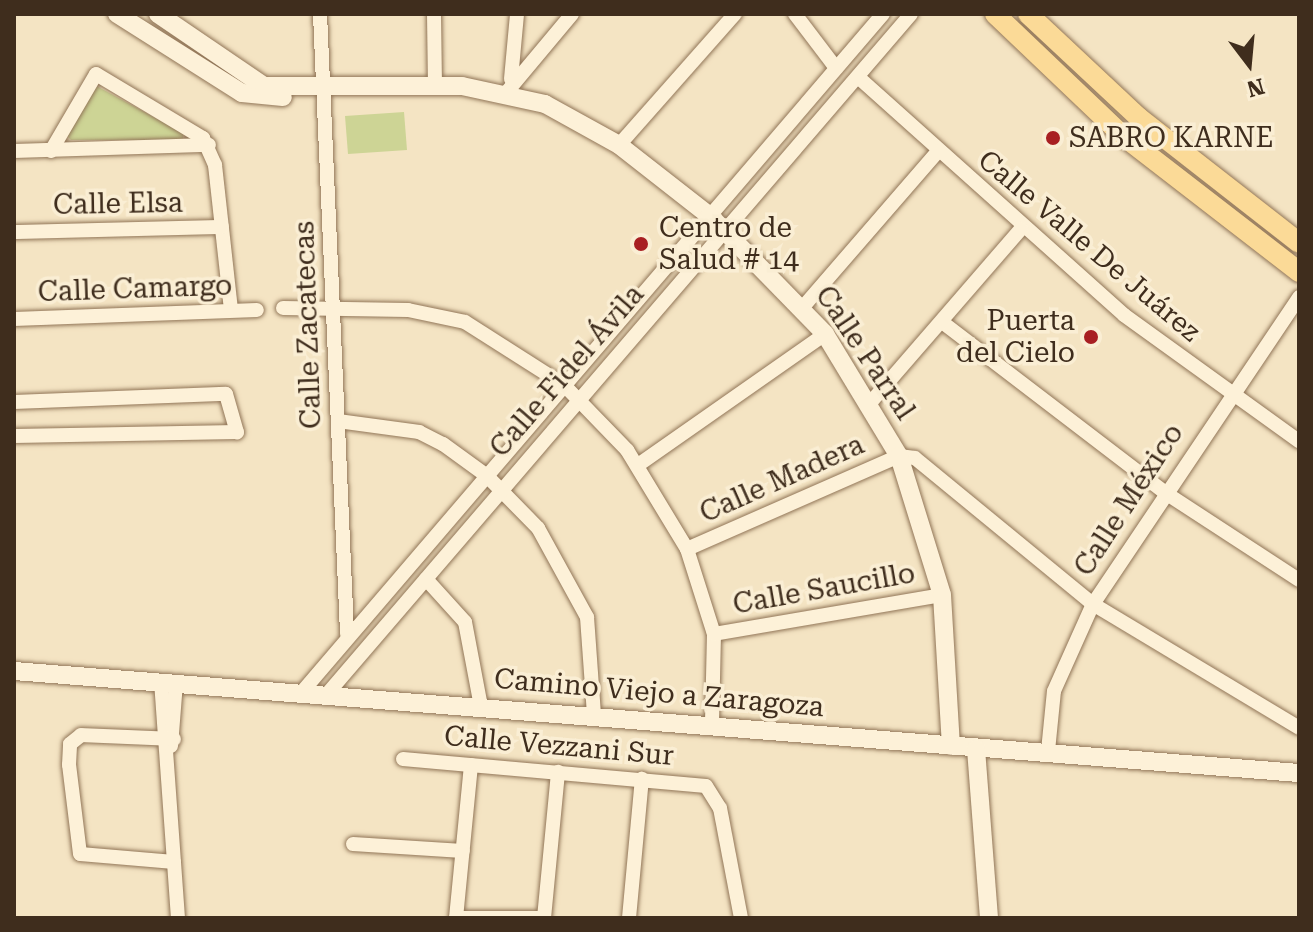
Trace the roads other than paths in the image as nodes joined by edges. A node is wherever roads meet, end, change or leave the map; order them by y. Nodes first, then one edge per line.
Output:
1 (117, 14) edge
2 (158, 14) edge
3 (320, 14) edge
4 (434, 14) edge
5 (517, 14) edge
6 (572, 14) edge
7 (735, 14) edge
8 (795, 14) edge
9 (883, 14) edge
10 (911, 14) edge
11 (995, 14) edge
12 (1028, 14) edge
13 (836, 68) junction
14 (858, 77) junction
15 (435, 85) junction
16 (508, 86) junction
17 (324, 90) junction
18 (209, 145) junction
19 (619, 145) junction
20 (14, 151) edge
21 (51, 151) junction
22 (938, 151) junction
23 (716, 222) junction
24 (222, 227) junction
25 (1021, 229) junction
26 (14, 232) edge
27 (1299, 243) edge
28 (1299, 272) edge
29 (1299, 297) edge
30 (334, 306) junction
31 (803, 307) junction
32 (283, 308) dead end
33 (231, 310) junction
34 (257, 310) dead end
35 (14, 319) edge
36 (942, 322) junction
37 (825, 334) junction
38 (564, 385) junction
39 (1228, 394) junction
40 (579, 400) junction
41 (14, 402) edge
42 (871, 402) junction
43 (338, 421) junction
44 (14, 436) edge
45 (1299, 441) edge
46 (899, 456) junction
47 (638, 465) junction
48 (487, 476) junction
49 (501, 488) junction
50 (1164, 492) junction
51 (687, 549) junction
52 (426, 579) junction
53 (1299, 580) edge
54 (942, 595) junction
55 (1093, 604) junction
56 (347, 633) junction
57 (714, 634) junction
58 (14, 671) edge
59 (169, 682) junction
60 (302, 692) junction
61 (328, 693) junction
62 (481, 707) junction
63 (594, 714) junction
64 (712, 722) junction
65 (1299, 728) edge
66 (167, 744) junction
67 (951, 746) junction
68 (976, 749) junction
69 (1048, 751) junction
70 (403, 759) dead end
71 (471, 765) junction
72 (558, 772) junction
73 (1299, 773) edge
74 (642, 779) junction
75 (353, 844) dead end
76 (463, 851) junction
77 (174, 862) junction
78 (178, 918) edge
79 (456, 918) edge
80 (541, 918) edge
81 (629, 918) edge
82 (741, 918) edge
83 (989, 918) edge

1 - 17 street, Calle Parral
2 - 17 street, Calle Parral
3 - 17 street, Calle Zacatecas
4 - 15 street
5 - 16 street
6 - 16 street
7 - 19 street
8 - 13 street
9 - 13 street, Calle Fidel Ávila
10 - 14 street, Calle Fidel Ávila
11 - 28 main road
12 - 27 main road
13 - 23 street, Calle Fidel Ávila
14 - 22 street, Calle Valle De Juárez
14 - 23 street, Calle Fidel Ávila
15 - 16 street, Calle Parral
15 - 17 street, Calle Parral
16 - 19 street, Calle Parral
17 - 30 street, Calle Zacatecas
18 - 21 street
18 - 21 street
18 - 24 street
19 - 23 street, Calle Parral
20 - 21 street
22 - 25 street, Calle Valle De Juárez
22 - 31 street
23 - 31 street, Calle Parral
23 - 38 street, Calle Fidel Ávila
23 - 40 street, Calle Fidel Ávila
24 - 26 street, Calle Elsa
24 - 33 street
25 - 36 street
25 - 39 street, Calle Valle De Juárez
29 - 39 street, Calle México
30 - 32 street
30 - 38 street
30 - 43 street, Calle Zacatecas
31 - 37 street, Calle Parral
33 - 34 street, Calle Camargo
33 - 35 street, Calle Camargo
36 - 42 street
36 - 50 street
37 - 42 street, Calle Parral
37 - 47 street
38 - 40 street
38 - 48 street, Calle Fidel Ávila
39 - 45 street, Calle Valle De Juárez
39 - 50 street, Calle México
40 - 47 street
40 - 49 street, Calle Fidel Ávila
41 - 44 street
42 - 46 street, Calle Parral
43 - 48 street
43 - 56 street, Calle Zacatecas
46 - 51 street, Calle Madera
46 - 54 street, Calle Parral
46 - 55 street
47 - 51 street
48 - 49 street
48 - 56 street, Calle Fidel Ávila
49 - 52 street, Calle Fidel Ávila
49 - 63 street
50 - 53 street
50 - 55 street, Calle México
51 - 57 street
52 - 61 street, Calle Fidel Ávila
52 - 62 street
54 - 57 street, Calle Saucillo
54 - 67 street, Calle Parral
55 - 65 street
55 - 69 street, Calle México
56 - 60 street, Calle Fidel Ávila
57 - 64 street
58 - 59 street, Camino Viejo a Zaragoza
59 - 60 street, Camino Viejo a Zaragoza
59 - 66 street
60 - 61 street, Camino Viejo a Zaragoza
61 - 62 street, Camino Viejo a Zaragoza
62 - 63 street, Camino Viejo a Zaragoza
63 - 64 street, Camino Viejo a Zaragoza
64 - 67 street, Camino Viejo a Zaragoza
66 - 77 street
66 - 77 street
67 - 68 street, Camino Viejo a Zaragoza
68 - 69 street, Camino Viejo a Zaragoza
68 - 83 street
69 - 73 street, Camino Viejo a Zaragoza
70 - 71 street, Calle Vezzani Sur
71 - 72 street, Calle Vezzani Sur
71 - 76 street
72 - 74 street, Calle Vezzani Sur
72 - 80 street
74 - 81 street
74 - 82 street, Calle Vezzani Sur
75 - 76 street
76 - 79 street
77 - 78 street
79 - 80 street

